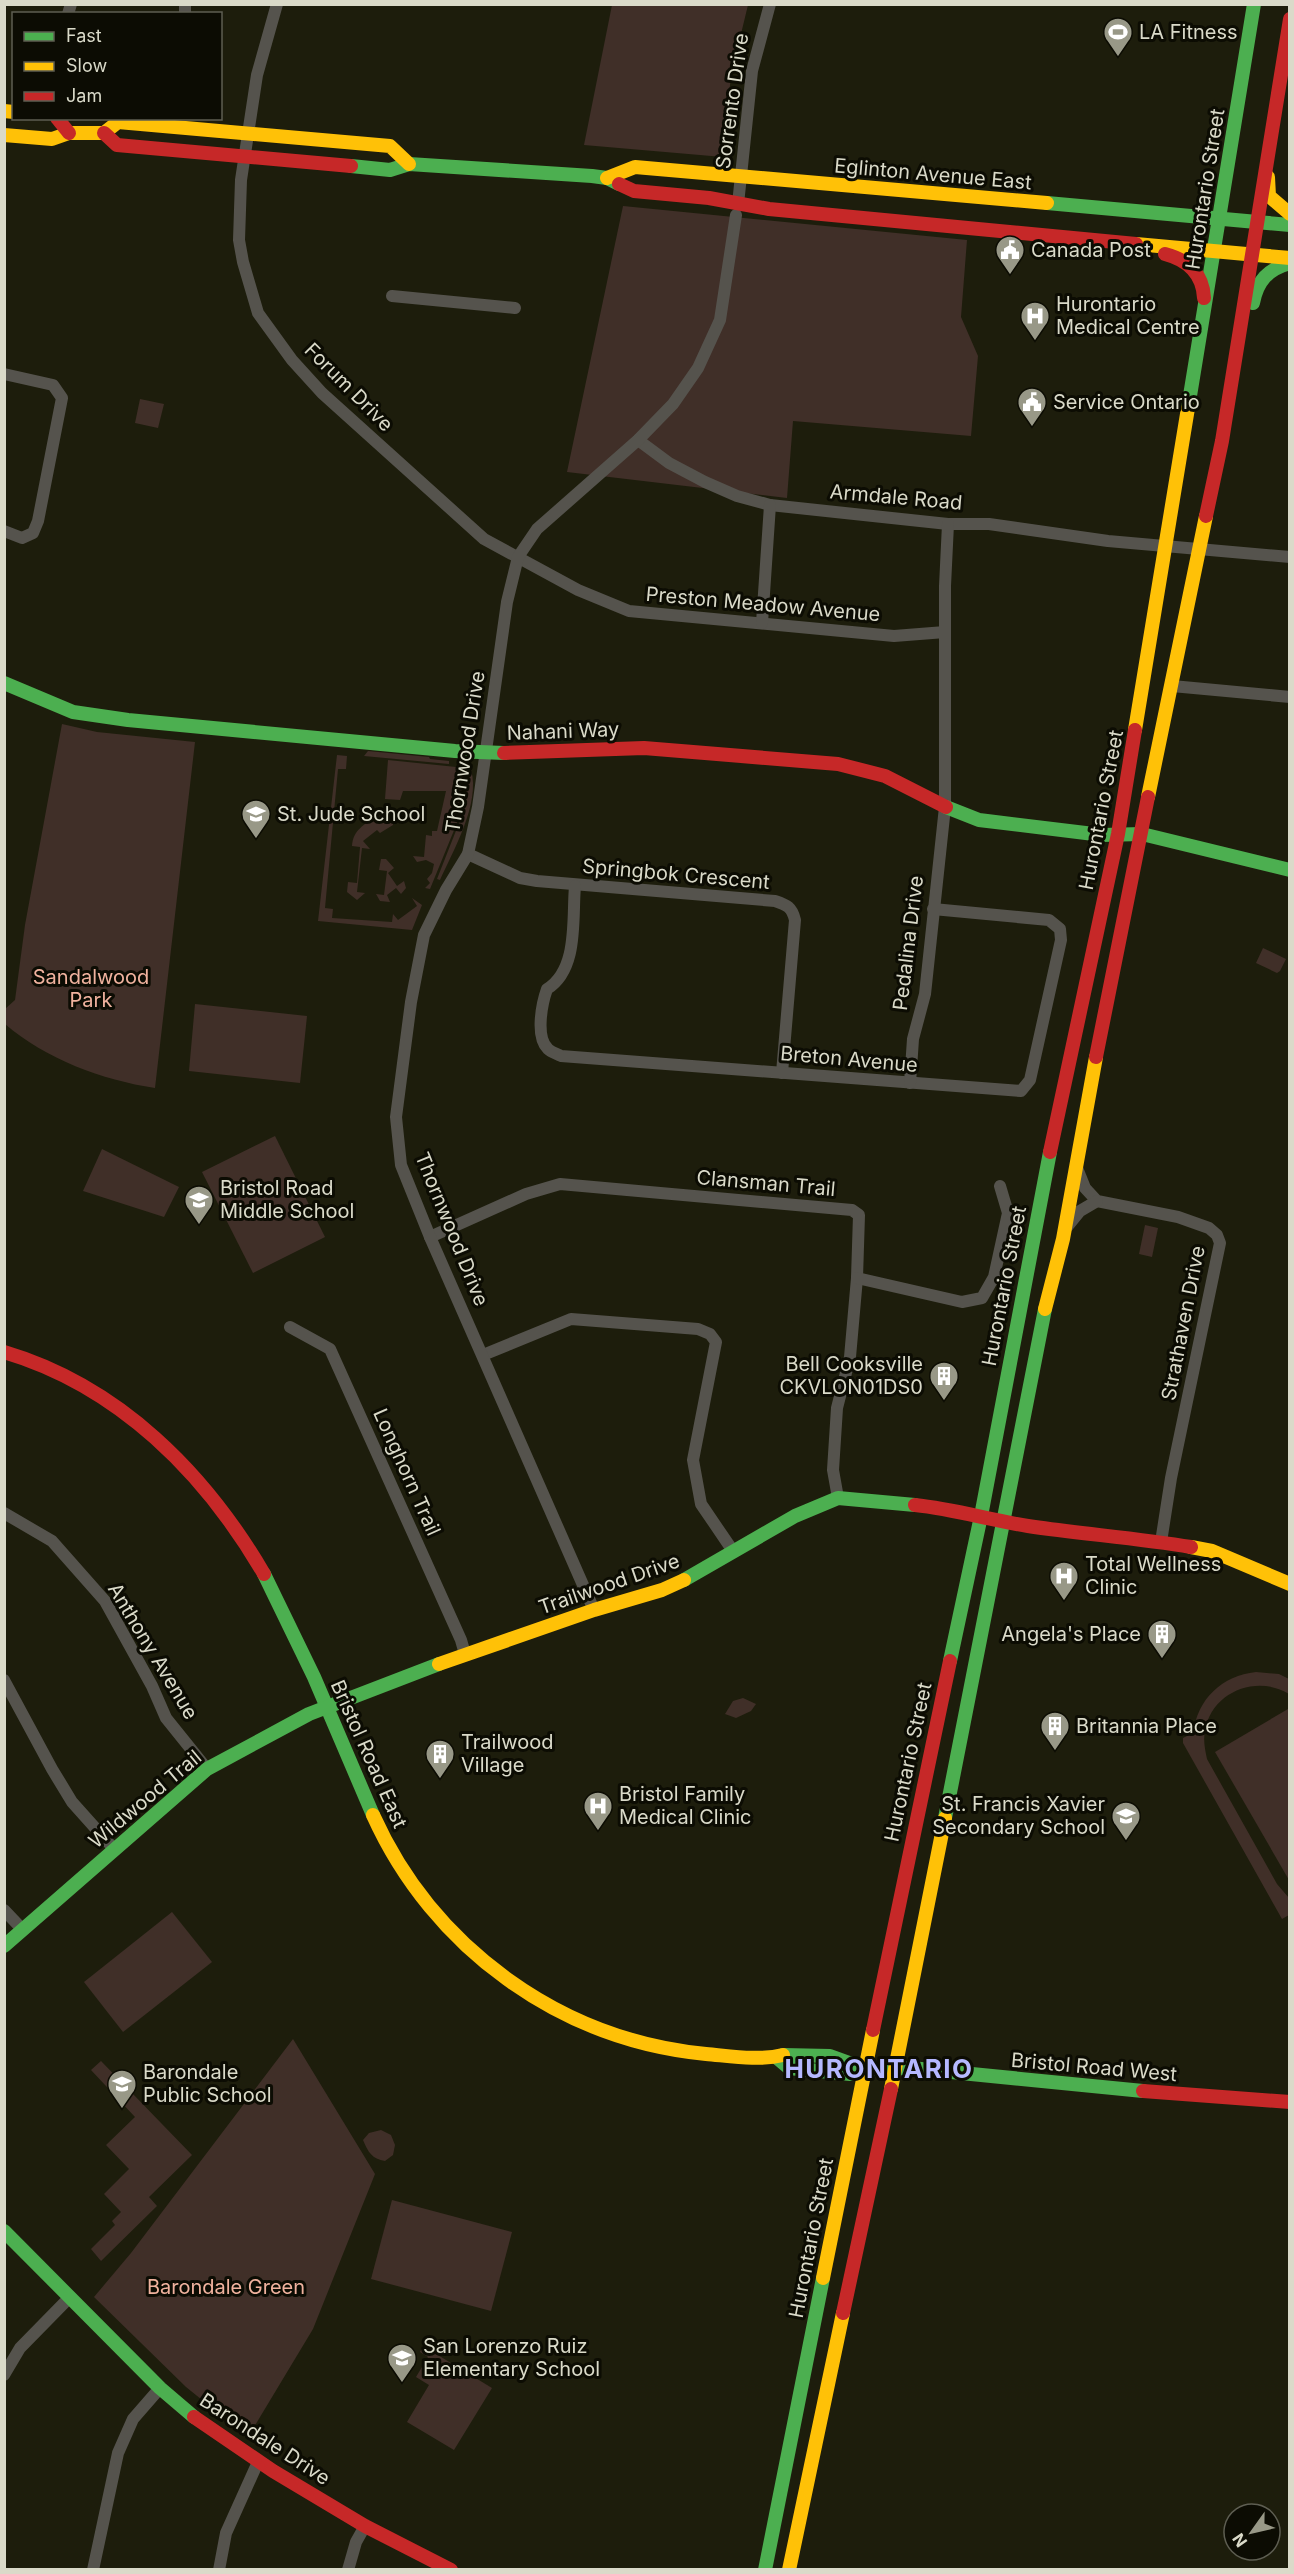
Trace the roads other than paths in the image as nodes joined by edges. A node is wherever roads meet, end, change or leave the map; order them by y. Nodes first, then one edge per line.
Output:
1 (277, 4) edge
2 (770, 4) edge
3 (1254, 4) edge
4 (1290, 19) edge
5 (59, 120) edge
6 (69, 133) junction
7 (249, 133) junction
8 (104, 134) junction
9 (4, 135) edge
10 (1269, 152) junction
11 (245, 157) junction
12 (409, 164) junction
13 (741, 177) junction
14 (607, 178) junction
15 (737, 209) junction
16 (1290, 214) edge
17 (1220, 218) junction
18 (1257, 222) junction
19 (1290, 225) edge
20 (1118, 243) junction
21 (1215, 251) junction
22 (1251, 255) junction
23 (1290, 258) edge
24 (1290, 263) edge
25 (392, 297) dead end
26 (515, 308) dead end
27 (1240, 324) junction
28 (1203, 330) junction
29 (4, 374) edge
30 (638, 440) junction
31 (770, 505) junction
32 (948, 524) junction
33 (4, 531) edge
34 (1166, 545) junction
35 (1199, 548) junction
36 (518, 557) junction
37 (1290, 557) edge
38 (762, 623) junction
39 (945, 632) junction
40 (4, 683) edge
41 (1172, 686) junction
42 (1290, 697) edge
43 (486, 752) junction
44 (945, 807) junction
45 (1119, 834) junction
46 (1142, 834) junction
47 (468, 854) junction
48 (1290, 870) edge
49 (574, 886) junction
50 (933, 909) junction
51 (782, 1073) junction
52 (910, 1083) junction
53 (1076, 1164) junction
54 (1000, 1186) dead end
55 (1097, 1201) junction
56 (430, 1237) junction
57 (1063, 1239) junction
58 (857, 1278) junction
59 (290, 1327) dead end
60 (4, 1352) edge
61 (483, 1355) junction
62 (838, 1498) junction
63 (4, 1513) edge
64 (981, 1516) junction
65 (1004, 1521) junction
66 (1161, 1542) junction
67 (734, 1551) junction
68 (1290, 1584) edge
69 (594, 1610) junction
70 (465, 1654) junction
71 (4, 1680) edge
72 (327, 1706) junction
73 (207, 1769) junction
74 (114, 1849) junction
75 (4, 1910) edge
76 (22, 1929) junction
77 (4, 1946) edge
78 (895, 2068) junction
79 (866, 2069) junction
80 (1290, 2102) edge
81 (4, 2231) edge
82 (70, 2296) junction
83 (4, 2375) edge
84 (160, 2388) junction
85 (258, 2462) junction
86 (365, 2526) junction
87 (93, 2570) edge
88 (219, 2570) edge
89 (348, 2570) edge
90 (451, 2570) edge
91 (765, 2570) edge
92 (789, 2570) edge

1 - 7 street, Forum Drive
2 - 13 street, Sorrento Drive
3 - 17 main road, Hurontario Street
4 - 10 main road
5 - 6 main road
6 - 8 main road, Eglinton Avenue East
6 - 9 main road, Eglinton Avenue East
7 - 8 main road, Eglinton Avenue East
7 - 11 street, Forum Drive
7 - 12 main road, Eglinton Avenue East
8 - 11 main road, Eglinton Avenue East
10 - 16 main road
10 - 18 main road
11 - 12 main road, Eglinton Avenue East
11 - 36 street, Forum Drive
12 - 14 main road, Eglinton Avenue East
13 - 14 main road, Eglinton Avenue East
13 - 15 street, Sorrento Drive
13 - 17 main road, Eglinton Avenue East
14 - 15 main road, Eglinton Avenue East
15 - 20 main road, Eglinton Avenue East
15 - 30 street, Thornwood Drive
17 - 18 main road, Eglinton Avenue East
17 - 21 main road, Hurontario Street
18 - 19 main road, Eglinton Avenue East
18 - 22 main road
20 - 21 main road, Eglinton Avenue East
20 - 28 main road
21 - 22 main road, Eglinton Avenue East
21 - 28 main road, Hurontario Street
22 - 23 main road, Eglinton Avenue East
22 - 27 main road
24 - 27 main road
25 - 26 street
27 - 35 main road
28 - 34 main road, Hurontario Street
29 - 33 street
30 - 31 street, Armdale Road
30 - 36 street, Thornwood Drive
31 - 32 street, Armdale Road
31 - 38 street
32 - 34 street, Armdale Road
32 - 39 street, Pedalina Drive
34 - 35 street, Armdale Road
34 - 45 main road, Hurontario Street
35 - 37 street, Armdale Road
35 - 41 main road
36 - 38 street, Preston Meadow Avenue
36 - 43 street, Thornwood Drive
38 - 39 street, Preston Meadow Avenue
39 - 44 street, Pedalina Drive
40 - 43 main road, Nahani Way
41 - 42 street
41 - 46 main road
43 - 44 main road, Nahani Way
43 - 47 street, Thornwood Drive
44 - 45 main road, Nahani Way
44 - 50 street, Pedalina Drive
45 - 46 main road, Nahani Way
45 - 64 main road, Hurontario Street
46 - 48 main road, Nahani Way
46 - 53 main road
47 - 49 street, Springbok Crescent
47 - 56 street, Thornwood Drive
49 - 51 street, Springbok Crescent
49 - 51 street, Breton Avenue
50 - 52 street, Pedalina Drive
50 - 52 street, Breton Avenue
51 - 52 street, Breton Avenue
53 - 55 street
53 - 57 main road
54 - 58 street
55 - 57 street
55 - 66 street, Strathaven Drive
56 - 58 street, Clansman Trail
56 - 61 street, Thornwood Drive
57 - 65 main road
58 - 62 street, Clansman Trail
59 - 70 street, Longhorn Trail
60 - 72 main road, Bristol Road East
61 - 67 street
61 - 69 street, Thornwood Drive
62 - 64 main road, Trailwood Drive
62 - 67 main road, Trailwood Drive
63 - 73 street, Anthony Avenue
64 - 65 main road, Trailwood Drive
64 - 79 main road, Hurontario Street
65 - 66 main road, Trailwood Drive
65 - 78 main road
66 - 68 main road, Trailwood Drive
67 - 69 main road, Trailwood Drive
69 - 70 main road, Trailwood Drive
70 - 72 main road, Trailwood Drive
71 - 74 street
72 - 73 main road, Wildwood Trail
72 - 79 main road, Bristol Road East
73 - 74 main road, Wildwood Trail
74 - 76 main road, Wildwood Trail
75 - 76 street
76 - 77 main road, Wildwood Trail
78 - 79 main road, Bristol Road West
78 - 80 main road, Bristol Road West
78 - 92 main road
79 - 91 main road, Hurontario Street
81 - 82 main road, Barondale Drive
82 - 83 street
82 - 84 main road, Barondale Drive
84 - 85 main road, Barondale Drive
84 - 87 street
85 - 86 main road, Barondale Drive
85 - 88 street
86 - 89 street
86 - 90 main road, Barondale Drive

